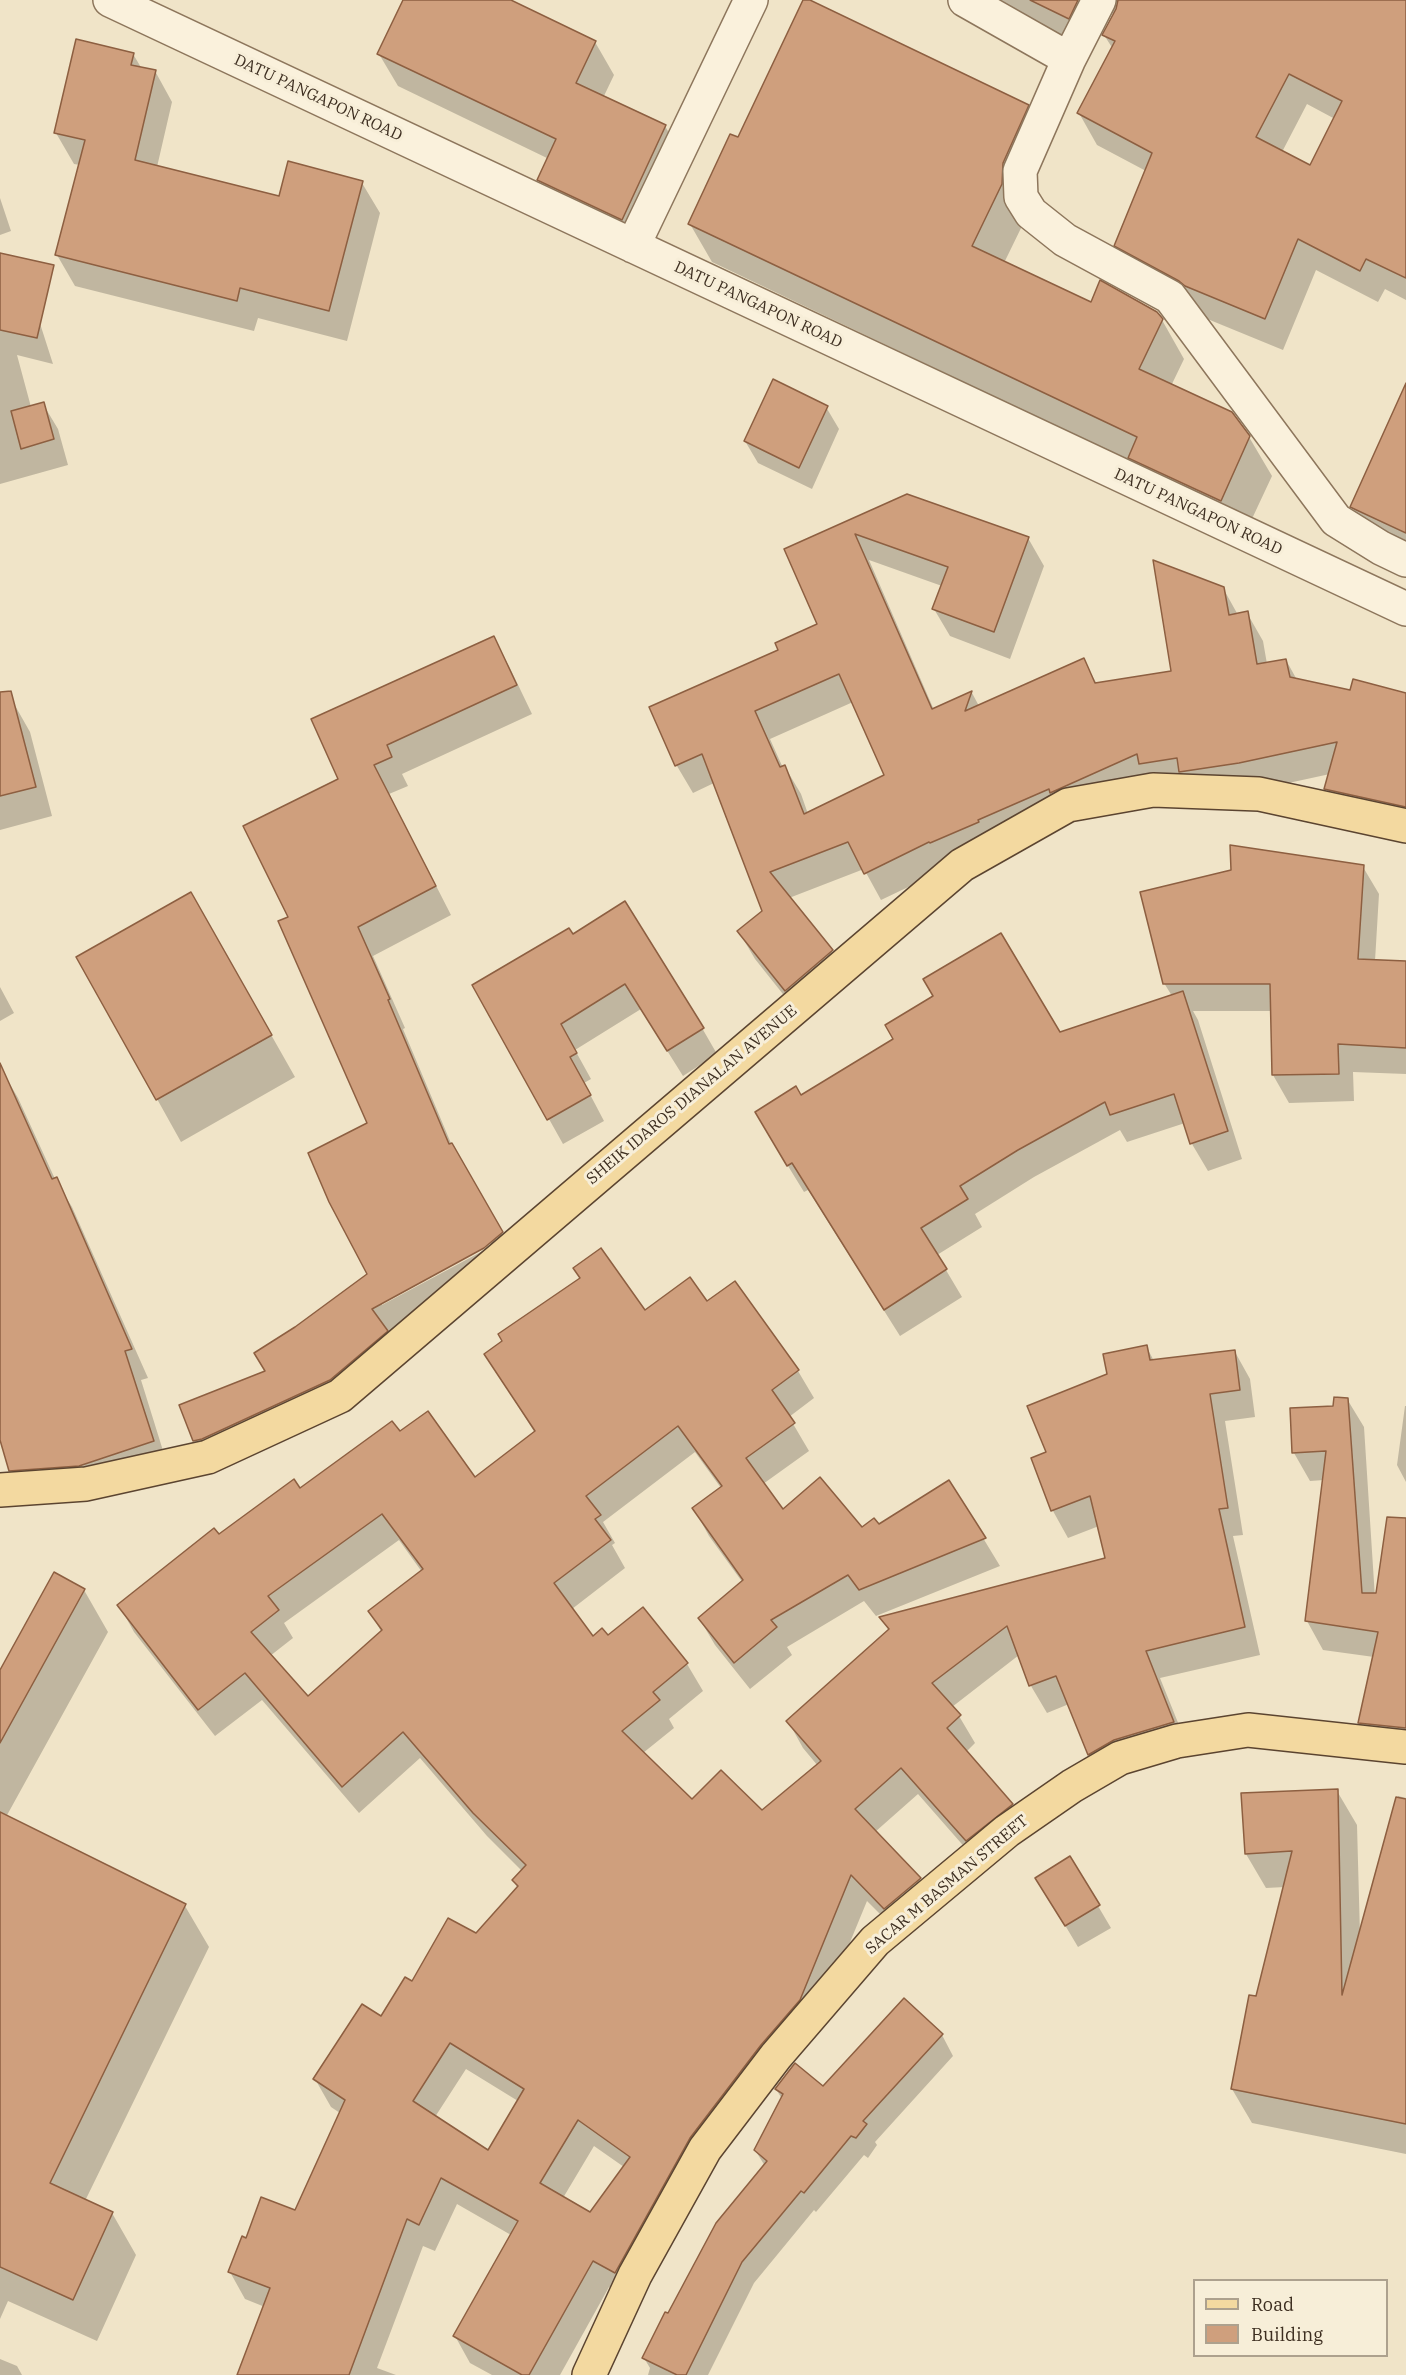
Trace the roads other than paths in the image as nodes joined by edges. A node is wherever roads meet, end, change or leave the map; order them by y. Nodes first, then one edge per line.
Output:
1 (110, 0) edge
2 (751, 0) edge
3 (965, 0) edge
4 (1100, 0) edge
5 (1069, 59) junction
6 (633, 246) junction
7 (1406, 560) edge
8 (1406, 609) edge
9 (1406, 826) edge
10 (0, 1490) edge
11 (1406, 1747) edge
12 (589, 2375) edge

1 - 6 street, DATU PANGAPON ROAD
2 - 6 street
3 - 5 street
4 - 5 street
5 - 7 street
6 - 8 street, DATU PANGAPON ROAD
9 - 10 main road, SHEIK IDAROS DIANALAN AVENUE
11 - 12 main road, SACAR M BASMAN STREET

